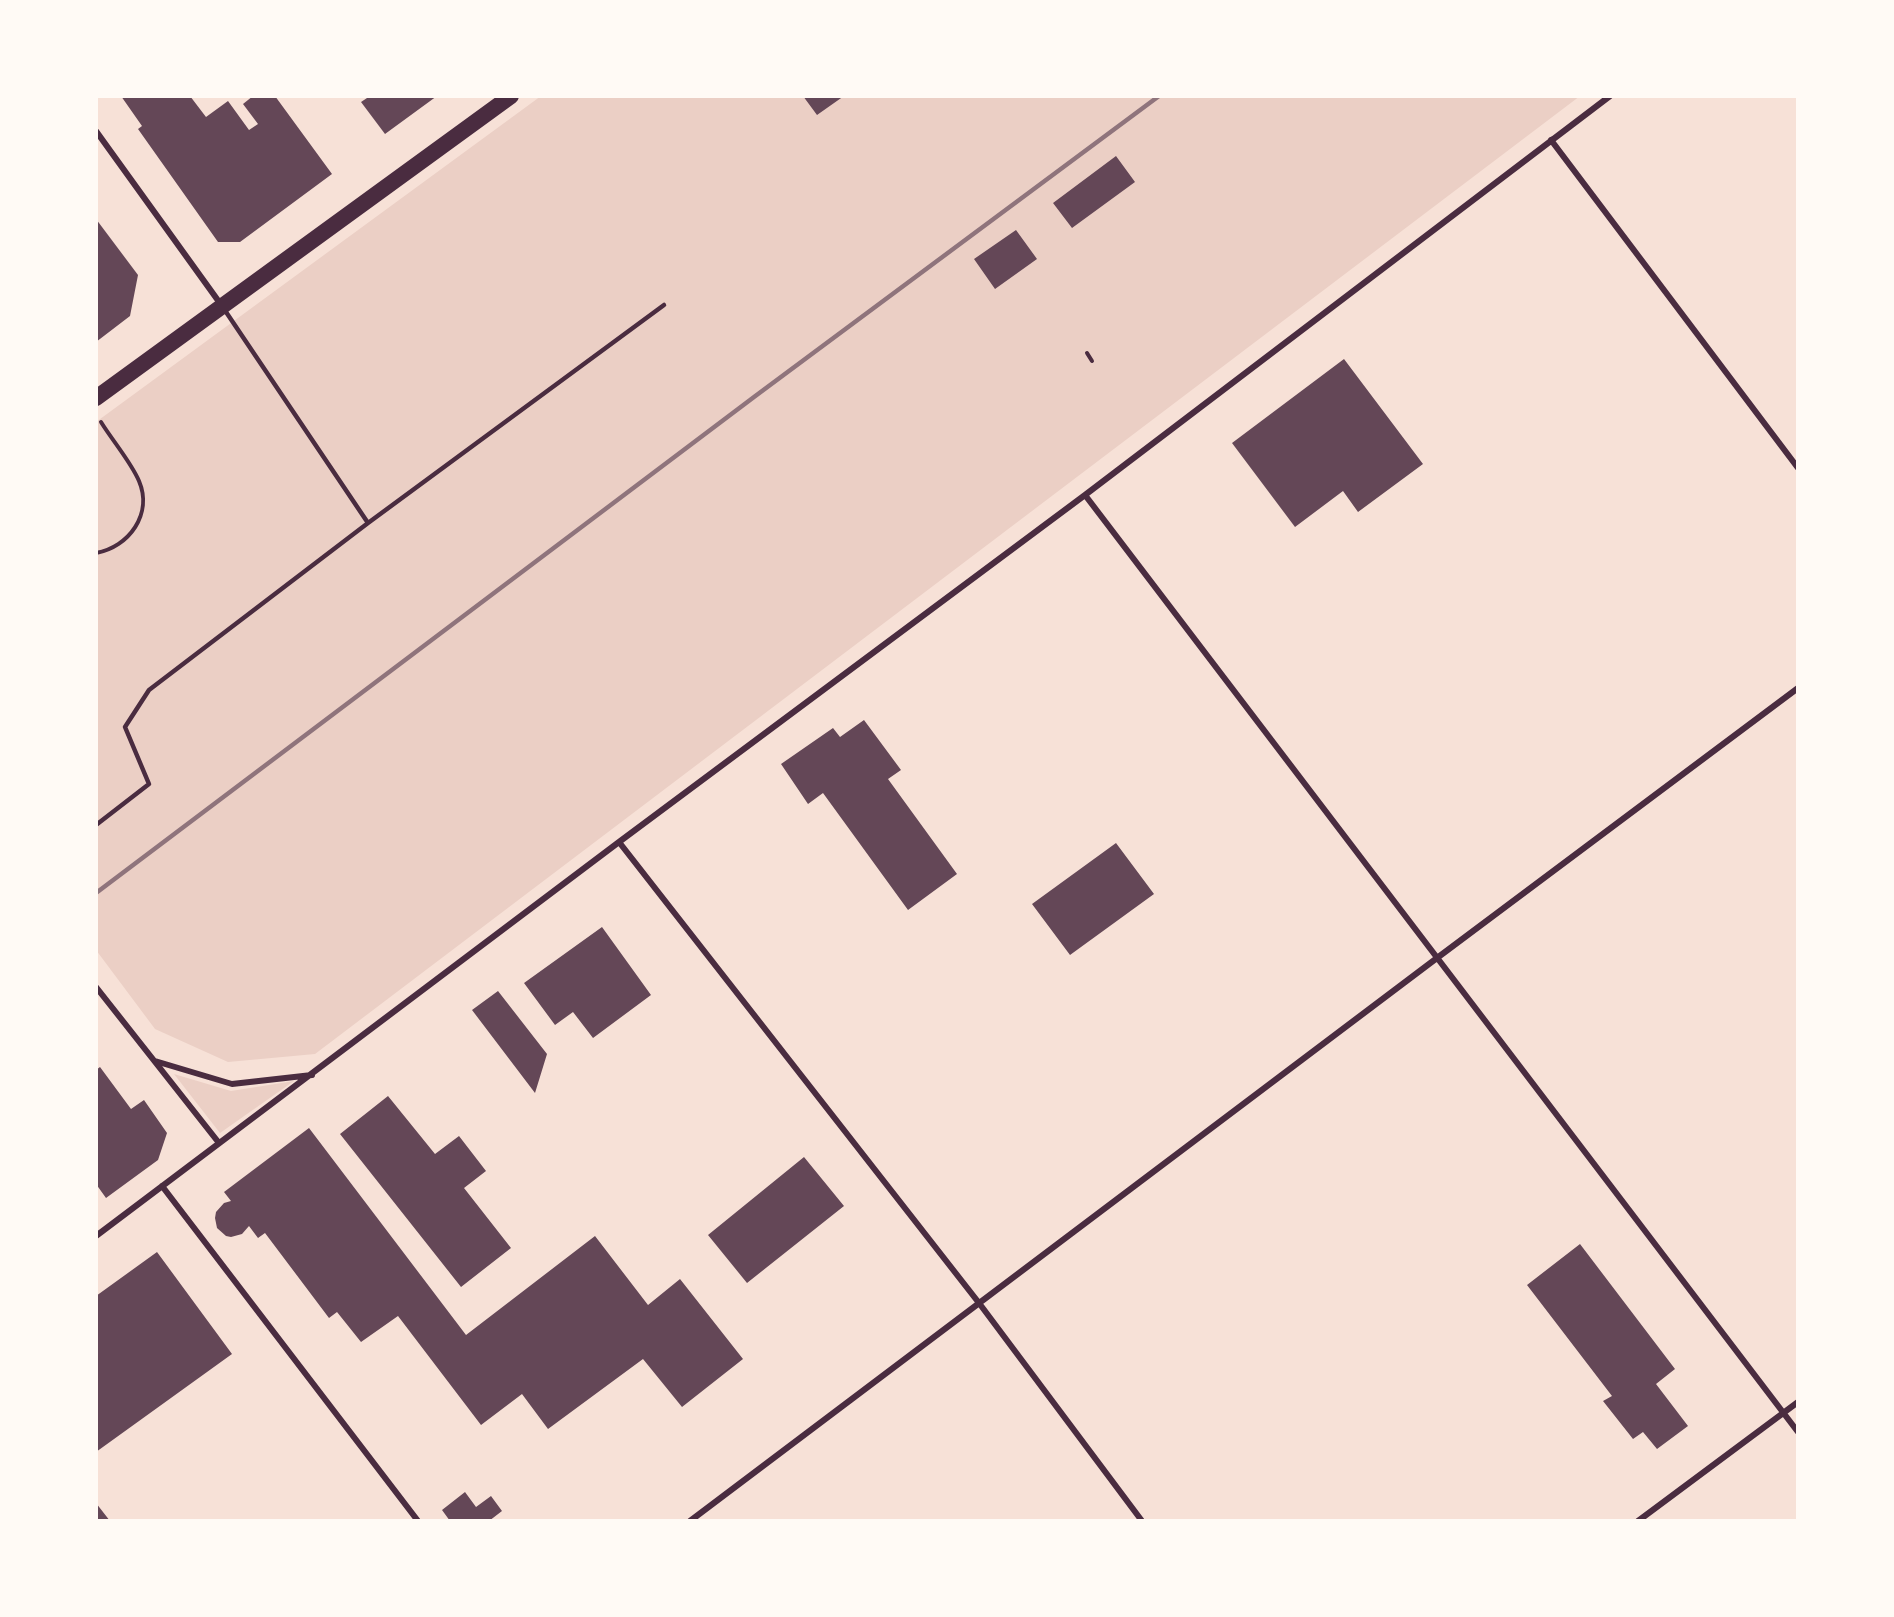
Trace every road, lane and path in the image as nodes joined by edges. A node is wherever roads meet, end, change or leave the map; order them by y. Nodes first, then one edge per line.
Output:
1 (511, 96) edge
2 (1610, 96) edge
3 (96, 131) edge
4 (1551, 140) junction
5 (664, 305) dead end
6 (222, 306) junction
7 (1087, 353) dead end
8 (1092, 361) dead end
9 (96, 398) edge
10 (96, 414) edge
11 (1798, 468) edge
12 (1085, 495) junction
13 (368, 523) junction
14 (96, 553) edge
15 (1798, 688) edge
16 (96, 825) edge
17 (619, 842) junction
18 (1437, 958) junction
19 (96, 987) edge
20 (155, 1061) junction
21 (312, 1075) junction
22 (219, 1143) junction
23 (162, 1186) junction
24 (96, 1236) edge
25 (979, 1303) junction
26 (1798, 1402) edge
27 (1784, 1412) junction
28 (1798, 1432) edge
29 (418, 1521) edge
30 (690, 1521) edge
31 (1142, 1521) edge
32 (1638, 1521) edge

1 - 6 highway
2 - 4 street
3 - 6 street
4 - 11 street
4 - 12 street
5 - 13 lane
6 - 9 highway
6 - 13 lane
7 - 8 path
10 - 14 path
12 - 17 street
12 - 18 street
13 - 16 lane
15 - 18 street
17 - 21 street
17 - 25 street
18 - 25 street
18 - 27 street
19 - 20 street
20 - 21 street
20 - 22 street
21 - 22 street
22 - 23 street
23 - 24 street
23 - 29 street
25 - 30 street
25 - 31 street
26 - 27 street
27 - 28 street
27 - 32 street

